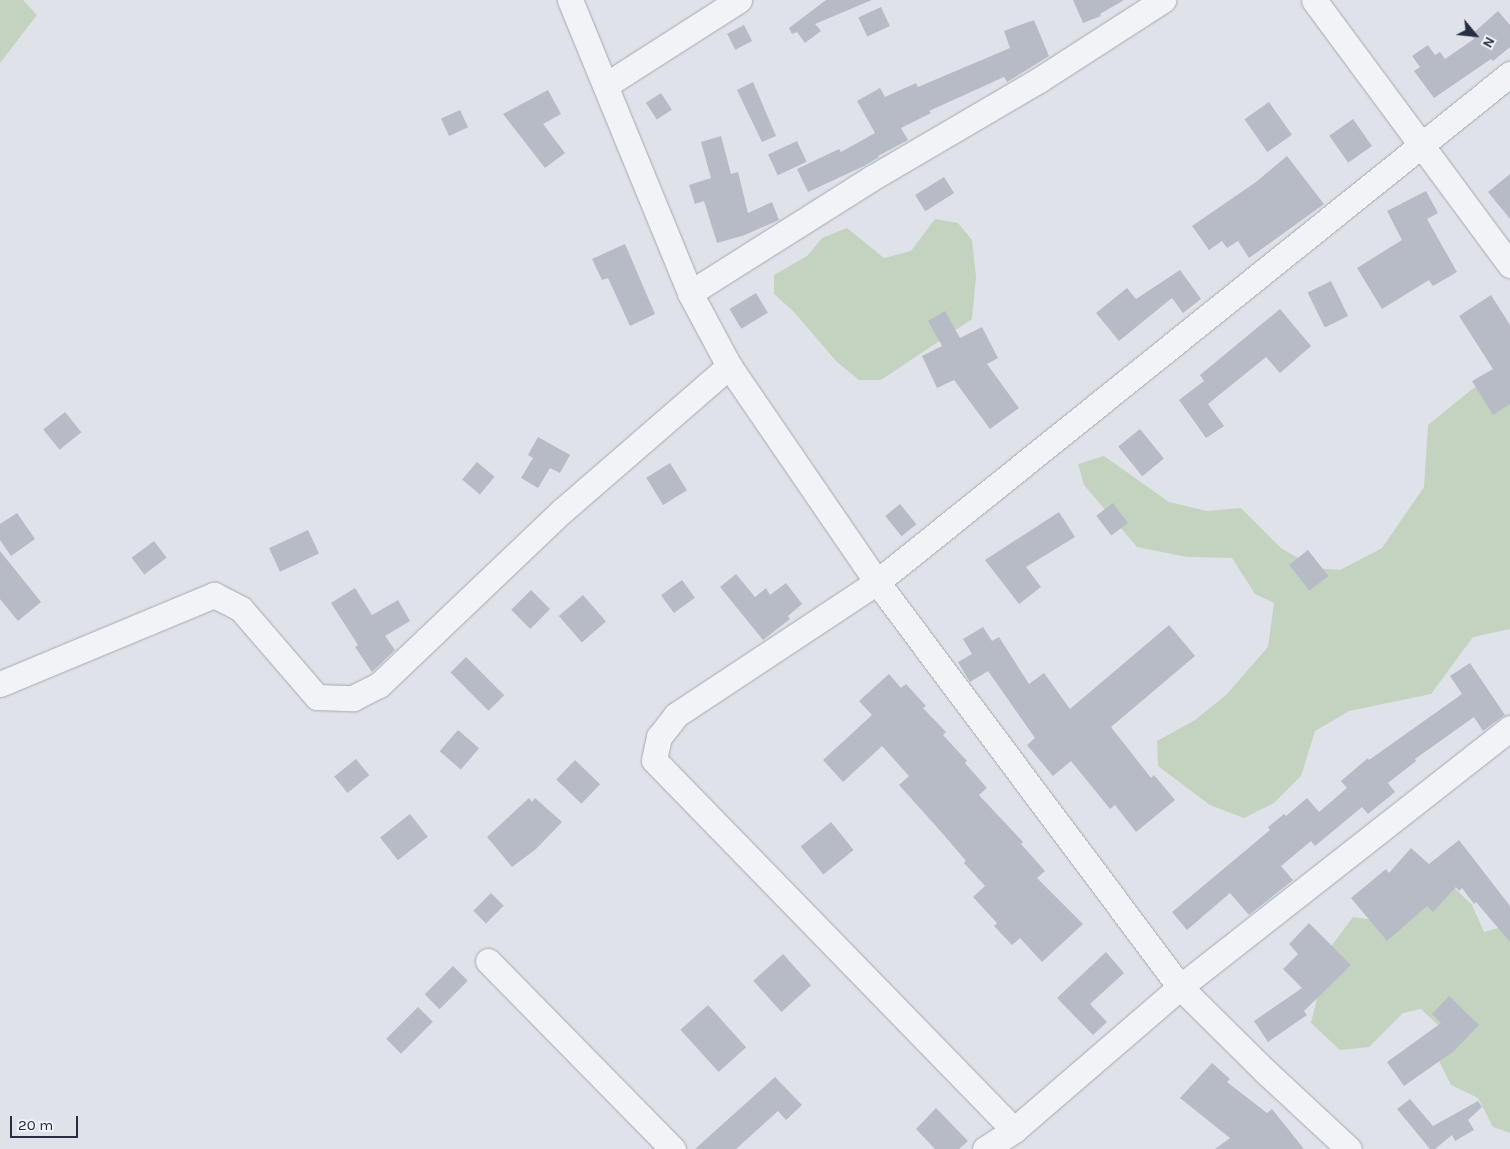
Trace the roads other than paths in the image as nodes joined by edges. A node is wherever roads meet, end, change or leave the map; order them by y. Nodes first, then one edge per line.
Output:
1 (570, 0) edge
2 (739, 0) edge
3 (1163, 0) edge
4 (1314, 0) edge
5 (1510, 74) edge
6 (606, 85) junction
7 (1420, 145) junction
8 (1510, 265) edge
9 (690, 293) junction
10 (729, 366) junction
11 (877, 582) junction
12 (0, 684) edge
13 (1510, 728) edge
14 (488, 961) dead end
15 (1180, 987) junction
16 (1014, 1130) junction
17 (673, 1149) edge
18 (985, 1149) edge
19 (1349, 1149) edge

1 - 6 street
2 - 6 street
3 - 9 street
4 - 7 street
5 - 7 street
6 - 9 street
7 - 8 street
7 - 11 street
9 - 10 street
10 - 11 street
10 - 12 street
11 - 15 street
11 - 16 street
13 - 15 street
14 - 17 street
15 - 16 street
15 - 19 street
16 - 18 street

